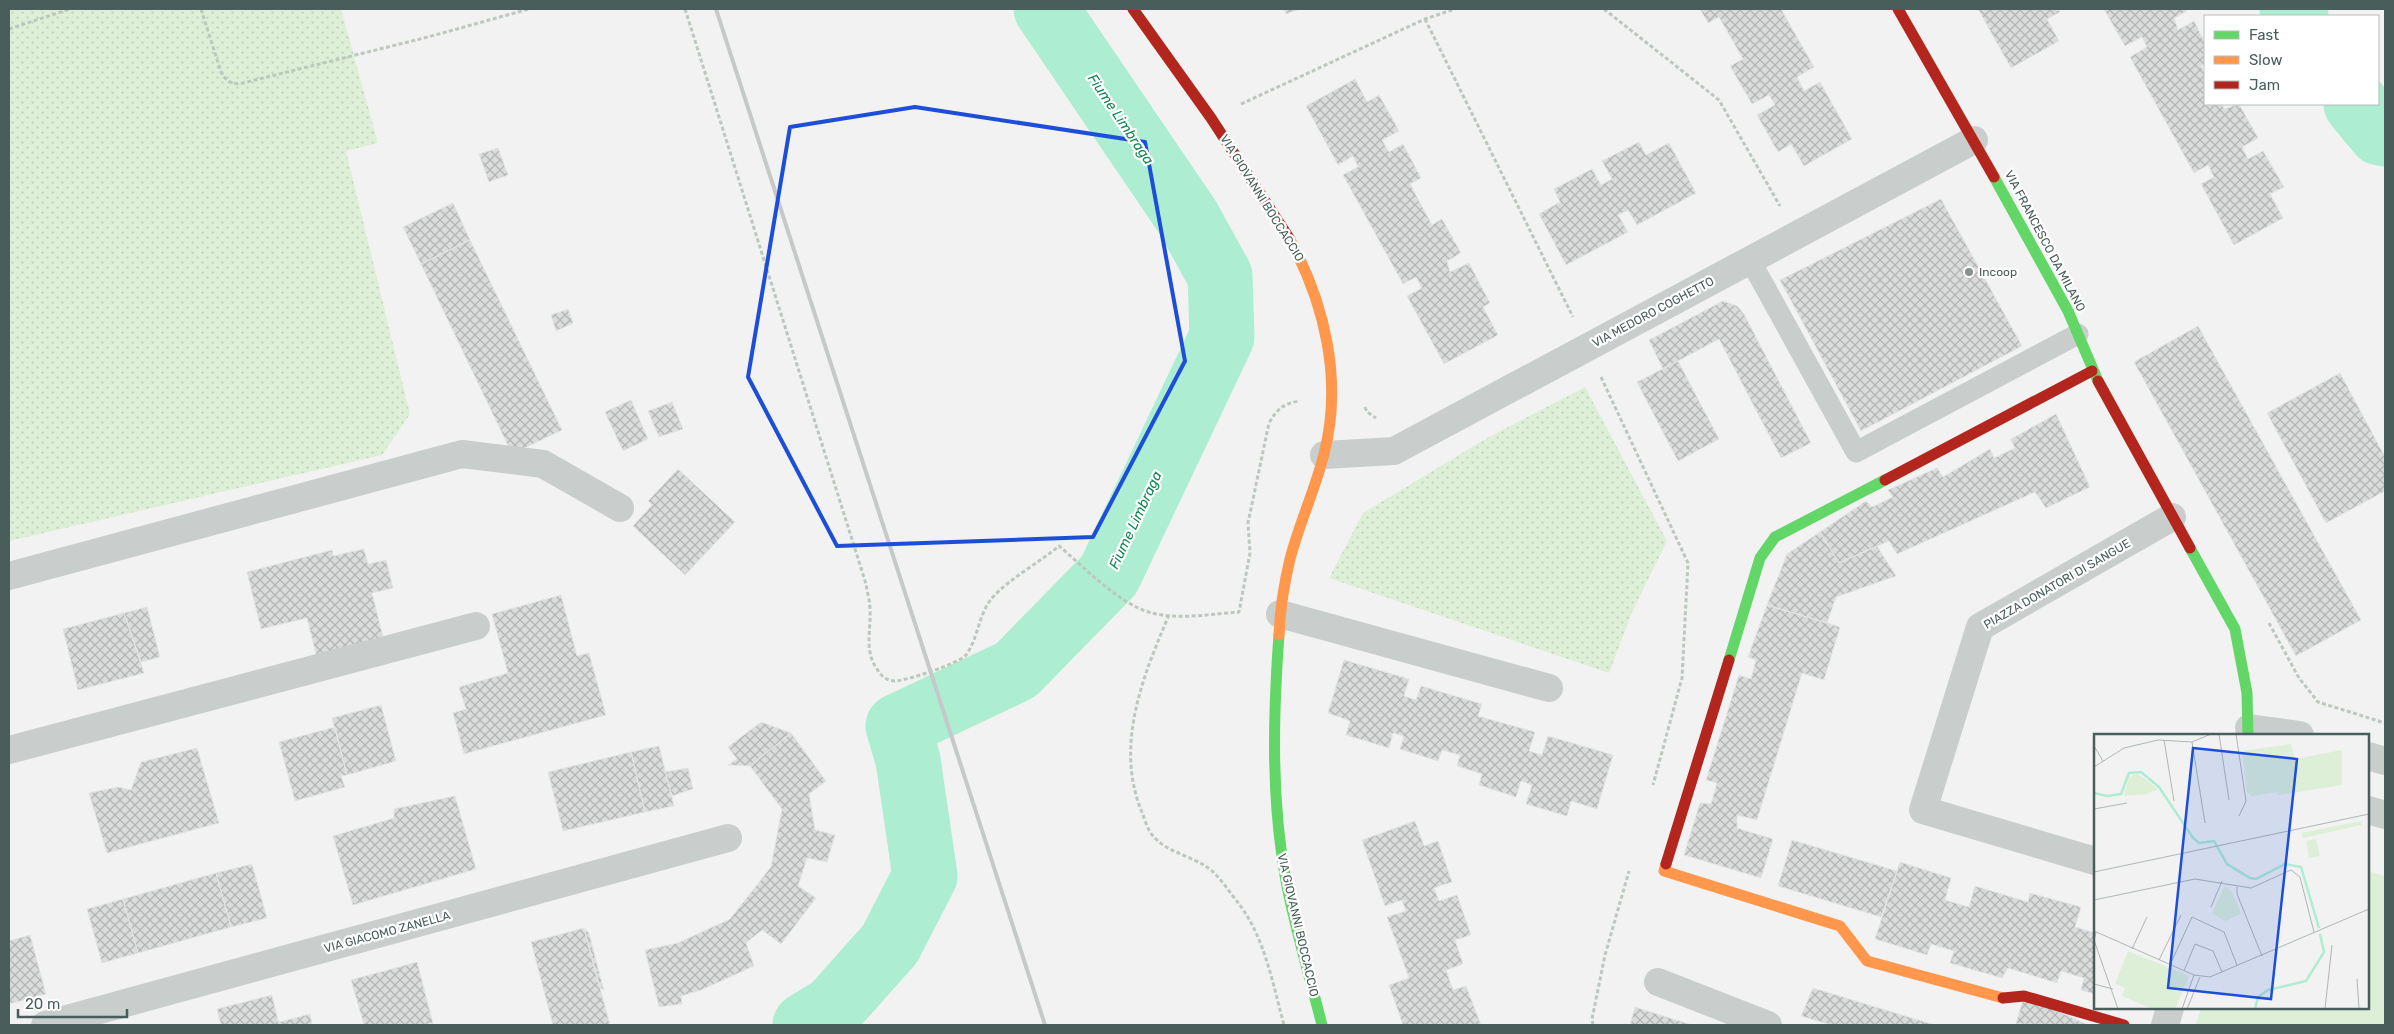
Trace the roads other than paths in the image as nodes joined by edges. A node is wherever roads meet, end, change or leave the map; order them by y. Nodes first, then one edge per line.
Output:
1 (1133, 9) edge
2 (1898, 9) edge
3 (1974, 140) junction
4 (1750, 260) junction
5 (2078, 334) junction
6 (2092, 371) junction
7 (1324, 455) junction
8 (620, 508) dead end
9 (2172, 517) junction
10 (9, 576) edge
11 (1280, 614) junction
12 (476, 626) dead end
13 (1550, 688) dead end
14 (2248, 731) edge
15 (2287, 734) edge
16 (9, 750) edge
17 (2369, 756) edge
18 (2385, 761) edge
19 (2369, 810) edge
20 (2385, 815) edge
21 (728, 838) dead end
22 (2094, 861) edge
23 (1658, 982) dead end
24 (2170, 1009) edge
25 (45, 1025) edge
26 (1322, 1025) edge
27 (1768, 1025) edge
28 (2124, 1025) edge
29 (2164, 1025) edge

1 - 7 street, VIA GIOVANNI BOCCACCIO
2 - 3 street, VIA FRANCESCO DA MILANO
3 - 4 street, VIA MEDORO COGHETTO
3 - 5 street, VIA FRANCESCO DA MILANO
4 - 5 lane
4 - 7 street, VIA MEDORO COGHETTO
5 - 6 street, VIA FRANCESCO DA MILANO
6 - 9 street, VIA FRANCESCO DA MILANO
6 - 28 street
7 - 11 street, VIA GIOVANNI BOCCACCIO
8 - 10 street
9 - 14 street
9 - 22 street, PIAZZA DONATORI DI SANGUE
11 - 13 street
11 - 26 street, VIA GIOVANNI BOCCACCIO
12 - 16 street
14 - 15 street
17 - 18 street
19 - 20 street
21 - 25 street, VIA GIACOMO ZANELLA
23 - 27 street
24 - 29 street

